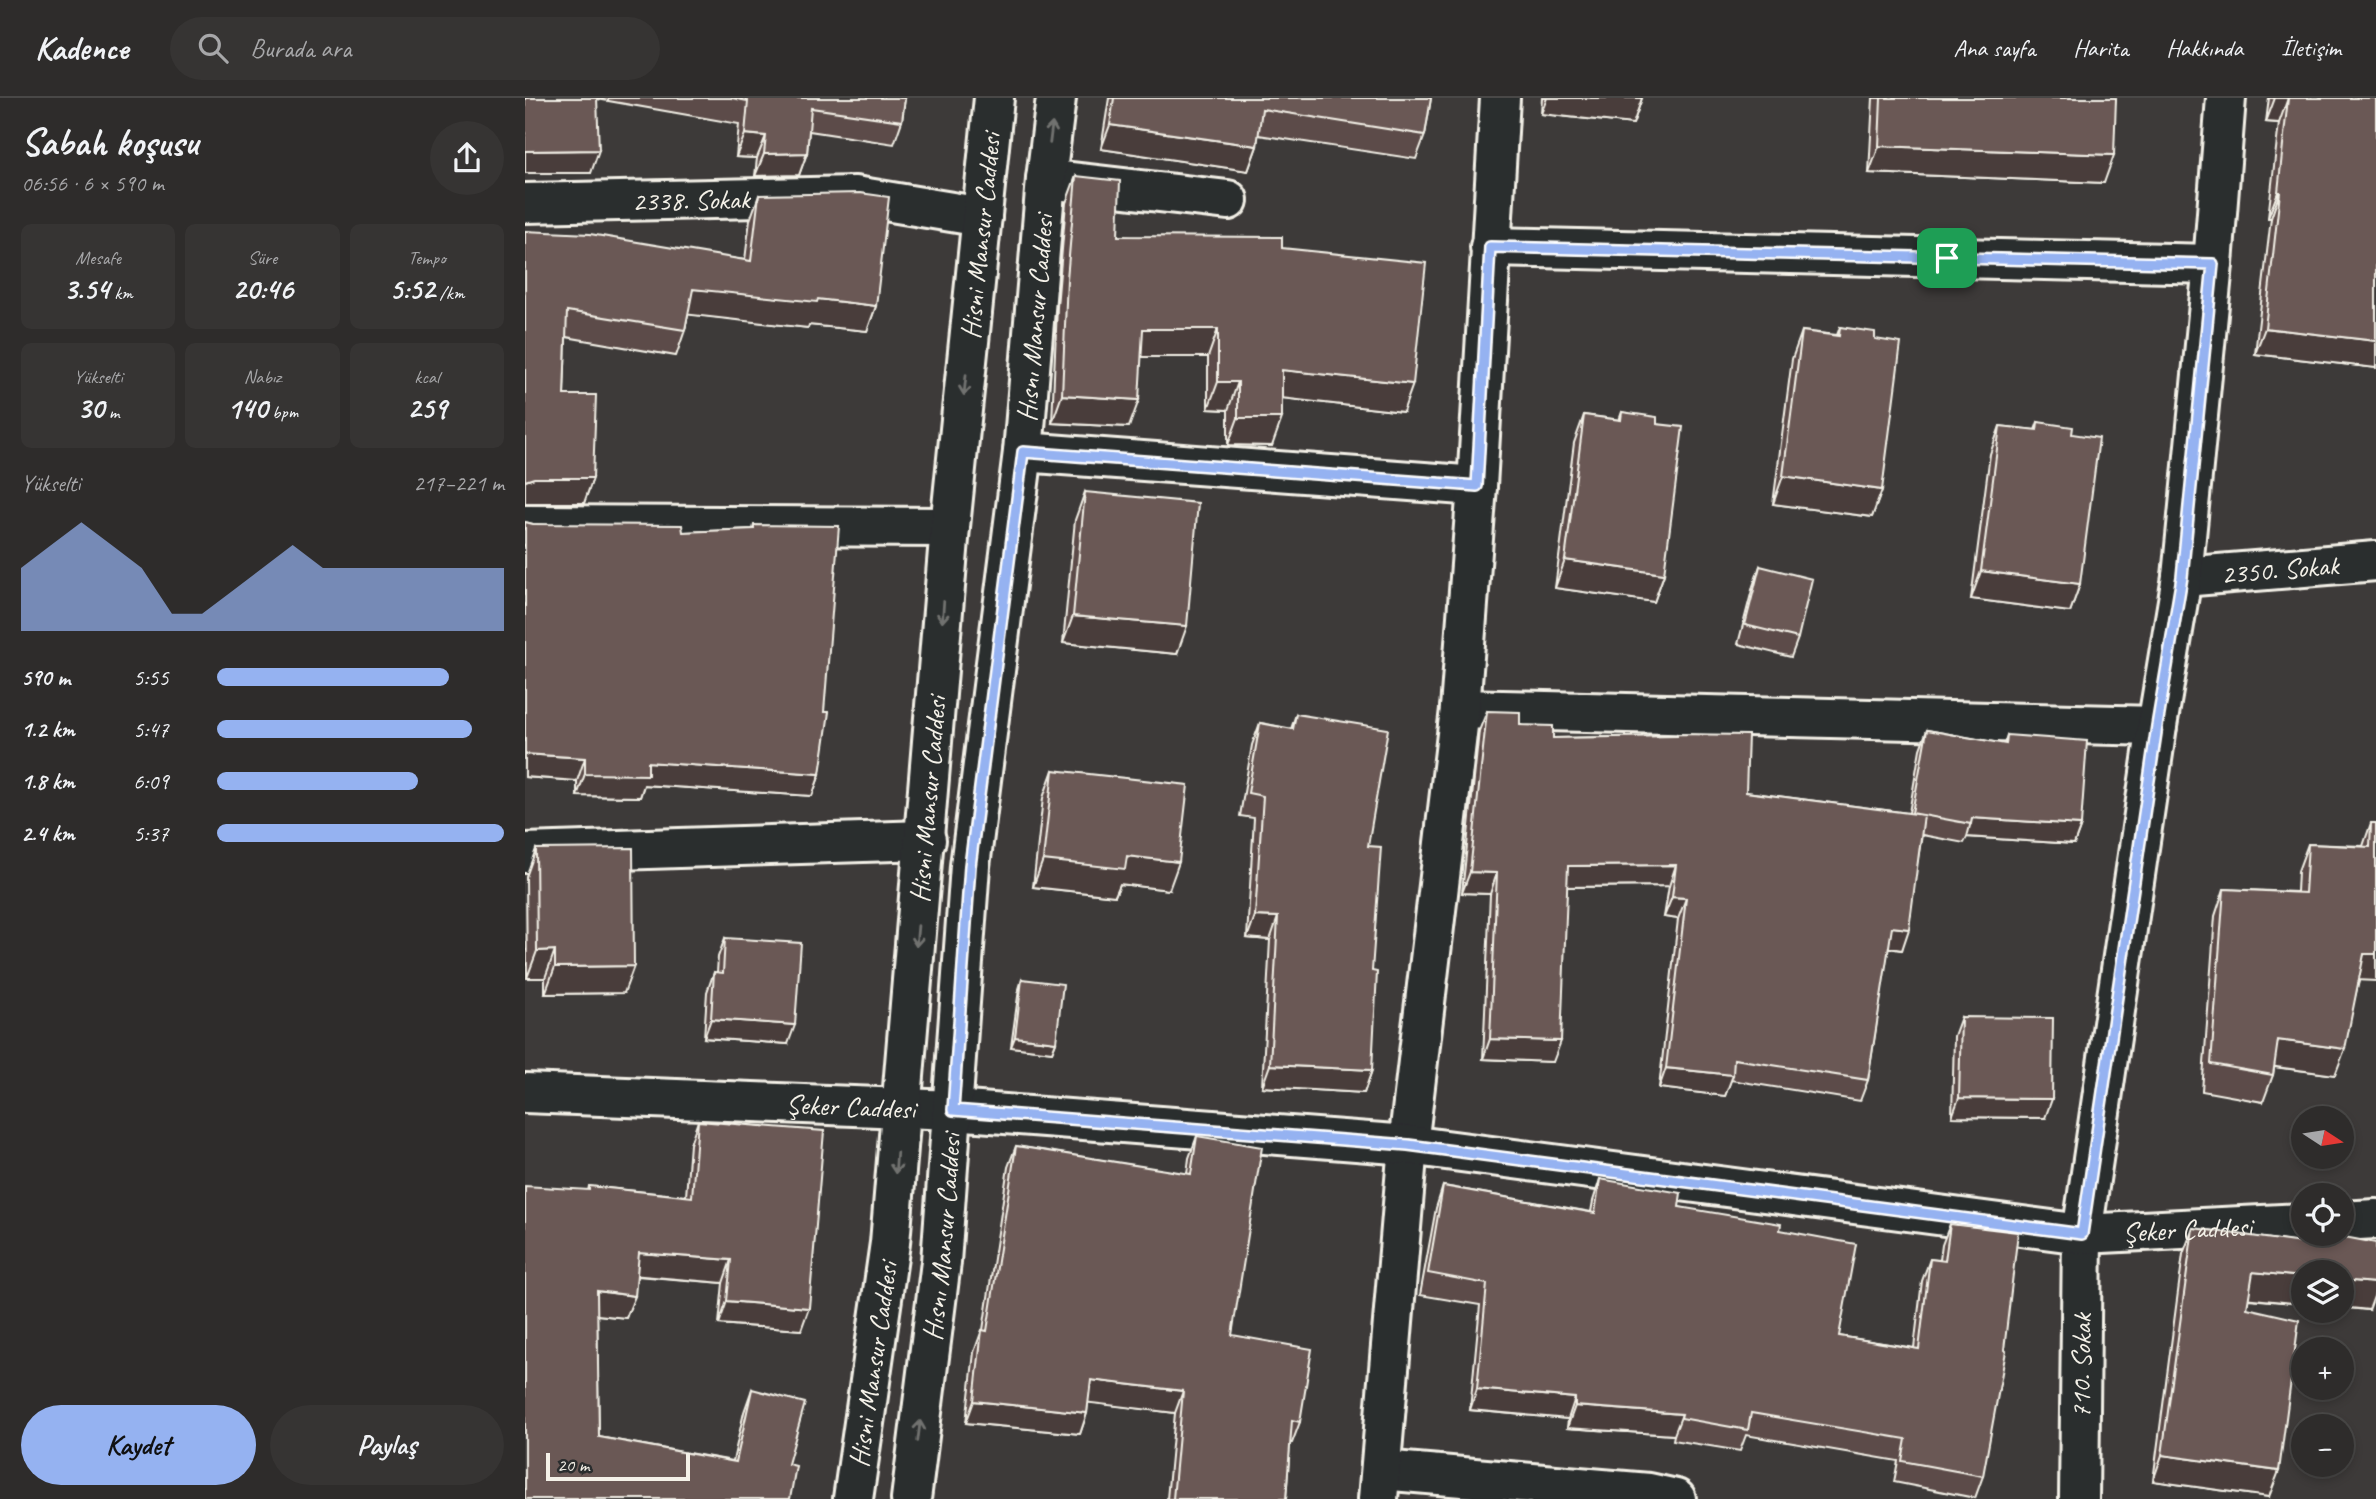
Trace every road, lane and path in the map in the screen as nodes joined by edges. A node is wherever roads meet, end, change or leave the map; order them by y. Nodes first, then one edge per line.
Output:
1 (994, 98) edge
2 (1056, 98) edge
3 (1500, 98) edge
4 (2226, 98) edge
5 (1046, 179) junction
6 (1229, 200) dead end
7 (525, 203) edge
8 (982, 217) junction
9 (1490, 247) junction
10 (2213, 264) junction
11 (1023, 452) junction
12 (1477, 486) junction
13 (525, 525) edge
14 (950, 527) junction
15 (2376, 561) edge
16 (2182, 577) junction
17 (1460, 709) junction
18 (2157, 726) junction
19 (926, 840) junction
20 (525, 853) edge
21 (525, 1093) edge
22 (900, 1108) junction
23 (953, 1110) junction
24 (1408, 1145) junction
25 (2376, 1219) edge
26 (2354, 1220) edge
27 (2291, 1224) edge
28 (2082, 1234) junction
29 (1379, 1484) edge
30 (1658, 1497) edge
31 (853, 1499) edge
32 (911, 1499) edge
33 (2079, 1499) edge

1 - 8 street, Hisni Mansur Caddesi
5 -> 2 street, Hısnı Mansur Caddesi
3 - 9 street
4 - 10 street, 710. Sokak
5 - 6 street
5 - 11 street, Hısnı Mansur Caddesi
7 - 8 street, 2338. Sokak
8 -> 14 street, Hisni Mansur Caddesi
9 - 10 street
9 - 12 street
10 - 16 street, 710. Sokak
11 - 12 street
11 - 23 street, Hısnı Mansur Caddesi
12 - 17 street
13 - 14 street
14 -> 19 street, Hisni Mansur Caddesi
15 - 16 street, 2350. Sokak
16 - 18 street, 710. Sokak
17 - 18 street
17 - 24 street
18 - 28 street, 710. Sokak
19 - 20 street
19 -> 22 street, Hisni Mansur Caddesi
21 - 22 street, Şeker Caddesi
22 - 23 street, Şeker Caddesi
22 -> 31 street, Hisni Mansur Caddesi
23 - 24 street, Şeker Caddesi
32 -> 23 street, Hısnı Mansur Caddesi
24 - 28 street, Şeker Caddesi
24 - 29 street
25 - 26 street
27 - 28 street, Şeker Caddesi
28 - 33 street, 710. Sokak
29 - 30 street

